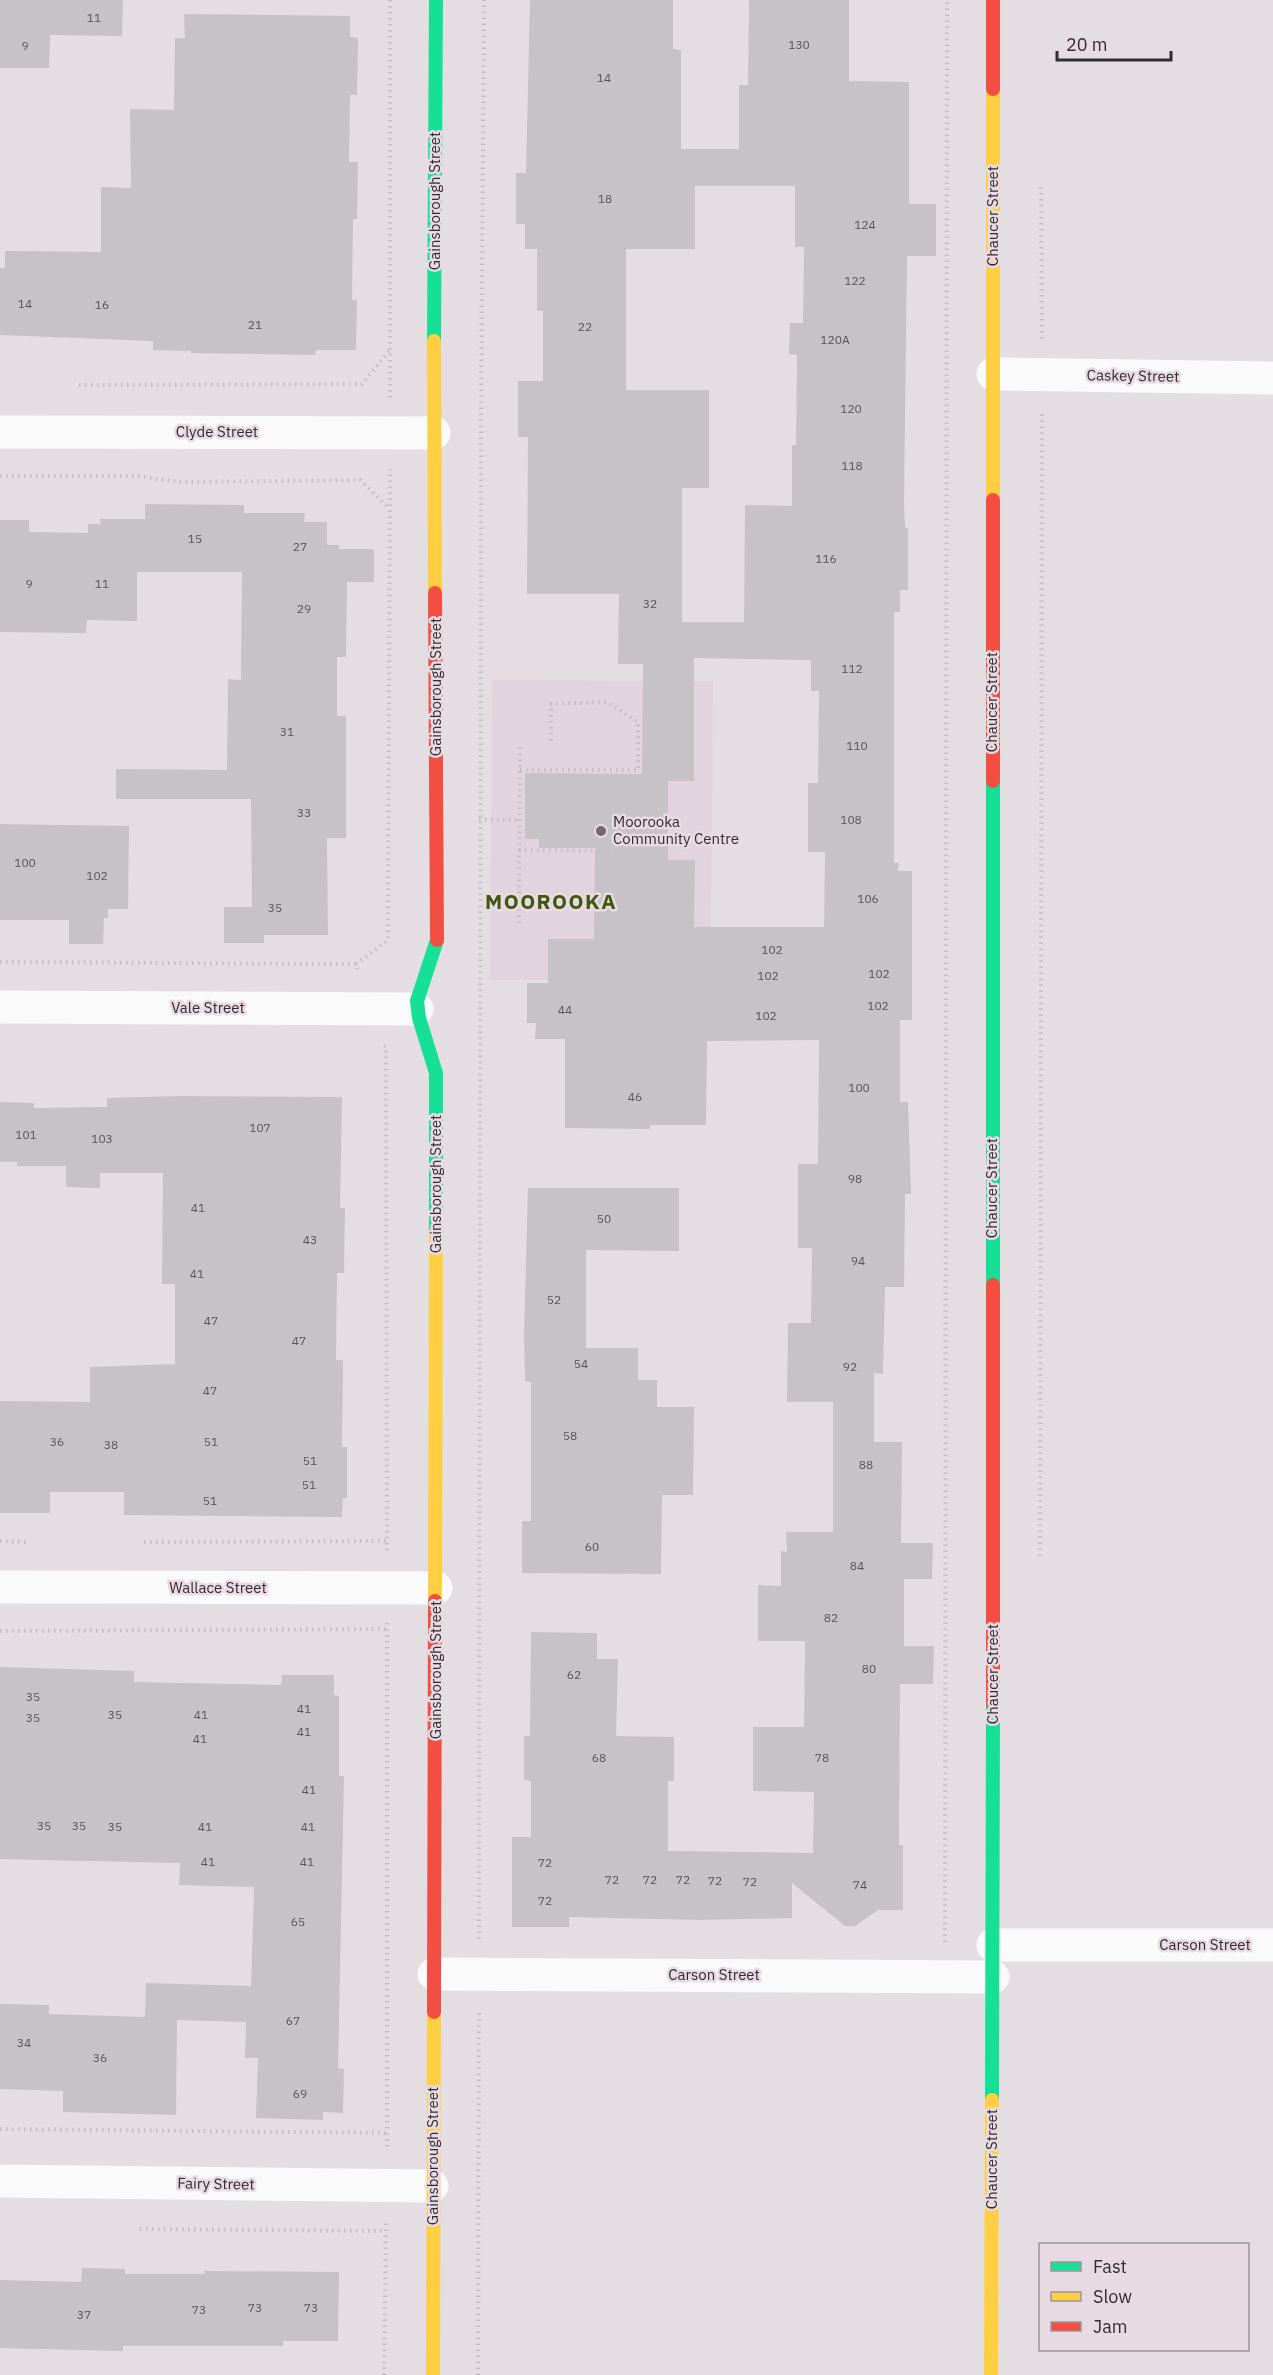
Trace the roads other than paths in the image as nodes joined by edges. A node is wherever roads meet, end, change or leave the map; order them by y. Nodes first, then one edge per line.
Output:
1 (436, 0) edge
2 (993, 0) edge
3 (993, 374) junction
4 (1273, 378) edge
5 (0, 432) edge
6 (434, 433) junction
7 (0, 1007) edge
8 (417, 1009) junction
9 (0, 1587) edge
10 (436, 1588) junction
11 (1273, 1945) edge
12 (993, 1961) junction
13 (435, 1974) junction
14 (0, 2181) edge
15 (432, 2186) junction
16 (433, 2375) edge
17 (991, 2375) edge

1 - 6 street, Gainsborough Street
2 - 3 street, Chaucer Street
3 - 4 street, Caskey Street
3 - 12 street, Chaucer Street
5 - 6 street, Clyde Street
6 - 8 street, Gainsborough Street
7 - 8 street, Vale Street
8 - 10 street, Gainsborough Street
9 - 10 street, Wallace Street
10 - 13 street, Gainsborough Street
11 - 12 street, Carson Street
12 - 13 street, Carson Street
12 - 17 street, Chaucer Street
13 - 15 street, Gainsborough Street
14 - 15 street, Fairy Street
15 - 16 street, Gainsborough Street

